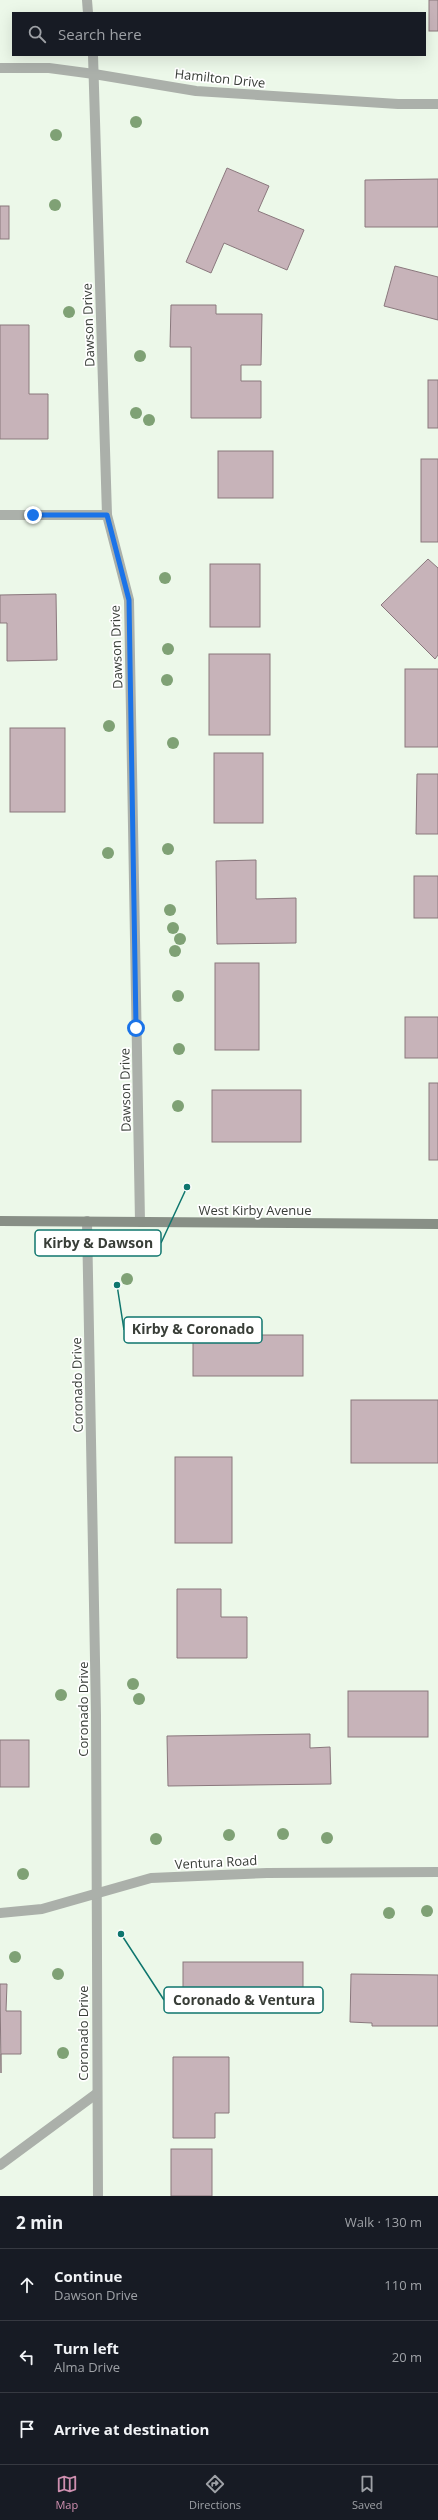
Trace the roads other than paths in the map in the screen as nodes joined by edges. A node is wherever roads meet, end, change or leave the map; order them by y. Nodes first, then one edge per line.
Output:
1 (87, 0) edge
2 (88, 12) edge
3 (92, 56) edge
4 (0, 68) edge
5 (94, 74) junction
6 (438, 104) edge
7 (0, 515) edge
8 (107, 515) junction
9 (0, 1221) edge
10 (87, 1221) junction
11 (140, 1222) junction
12 (438, 1224) edge
13 (438, 1872) edge
14 (96, 1895) junction
15 (0, 1913) edge
16 (96, 2094) junction
17 (0, 2165) edge
18 (98, 2196) edge

1 - 2 street
3 - 5 street, Dawson Drive
4 - 5 street, Hamilton Drive
5 - 6 street, Hamilton Drive
5 - 8 street, Dawson Drive
7 - 8 street
8 - 11 street, Dawson Drive
9 - 10 main road, West Kirby Avenue
10 - 11 main road, West Kirby Avenue
10 - 14 street, Coronado Drive
11 - 12 main road, West Kirby Avenue
13 - 14 street, Ventura Road
14 - 15 street, Ventura Road
14 - 16 street, Coronado Drive
16 - 17 street
16 - 18 street, Coronado Drive

